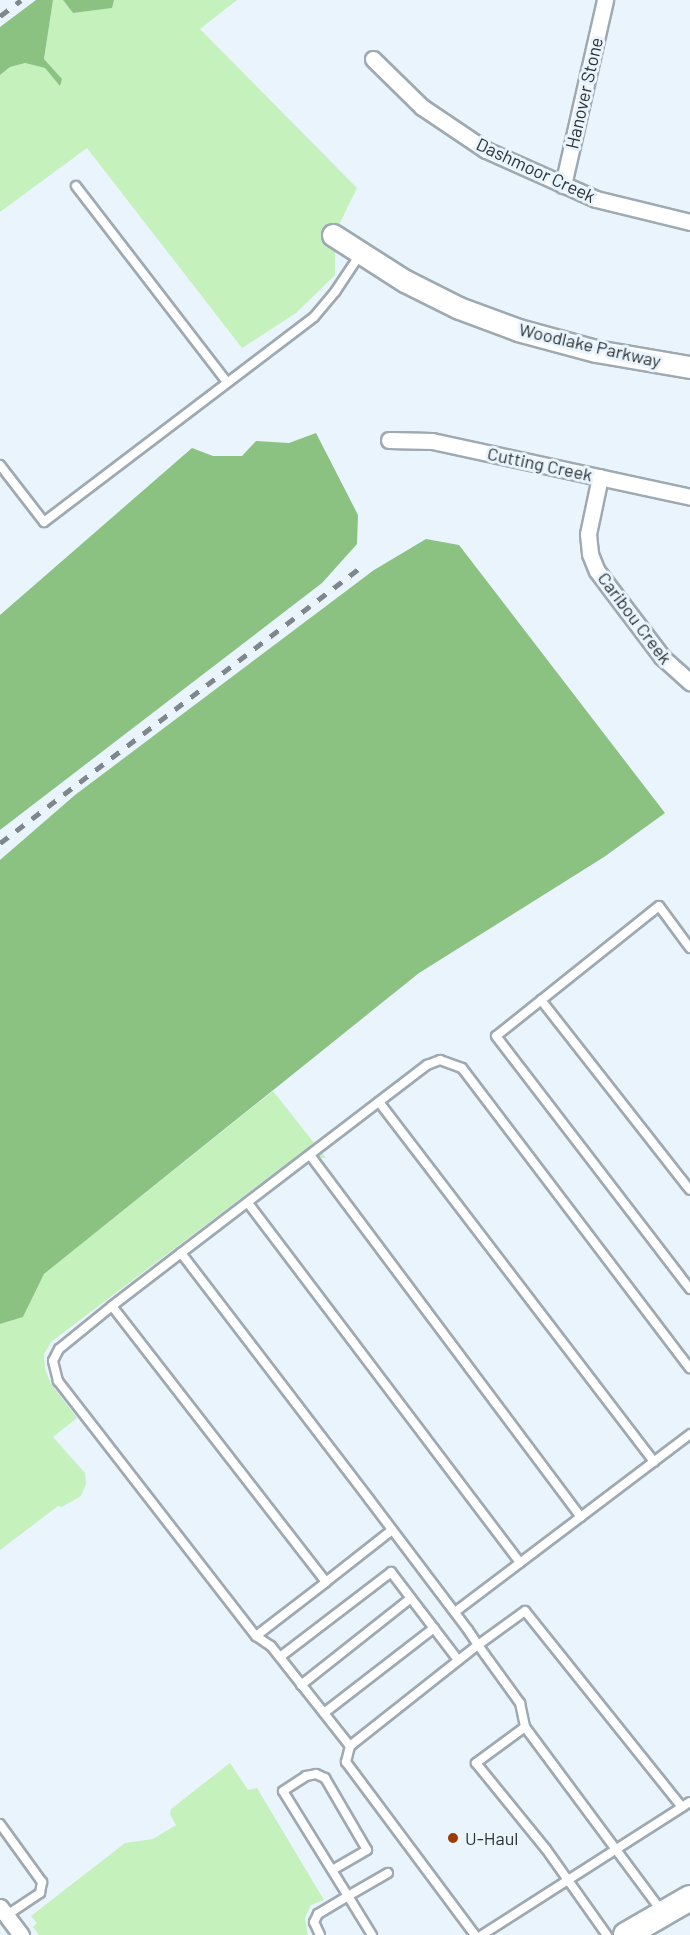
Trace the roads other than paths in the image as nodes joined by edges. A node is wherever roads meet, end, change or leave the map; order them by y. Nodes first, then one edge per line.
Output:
1 (605, 0) edge
2 (373, 59) dead end
3 (76, 186) dead end
4 (563, 186) junction
5 (690, 222) edge
6 (333, 235) dead end
7 (361, 253) junction
8 (690, 367) edge
9 (227, 382) junction
10 (389, 440) dead end
11 (0, 465) edge
12 (600, 477) junction
13 (690, 497) edge
14 (690, 682) edge
15 (690, 948) edge
16 (541, 1000) junction
17 (379, 1102) junction
18 (310, 1155) junction
19 (690, 1190) edge
20 (248, 1203) junction
21 (181, 1254) junction
22 (689, 1284) edge
23 (112, 1306) junction
24 (690, 1368) edge
25 (690, 1434) edge
26 (654, 1462) junction
27 (581, 1517) junction
28 (392, 1530) junction
29 (520, 1563) junction
30 (326, 1582) junction
31 (411, 1598) junction
32 (455, 1612) junction
33 (434, 1628) junction
34 (256, 1636) junction
35 (478, 1645) junction
36 (279, 1657) junction
37 (458, 1660) junction
38 (302, 1685) junction
39 (324, 1713) junction
40 (525, 1726) junction
41 (350, 1746) junction
42 (690, 1802) edge
43 (682, 1807) junction
44 (0, 1824) edge
45 (614, 1850) junction
46 (333, 1870) junction
47 (388, 1873) dead end
48 (567, 1880) junction
49 (348, 1896) junction
50 (690, 1898) edge
51 (664, 1913) junction
52 (2, 1914) edge
53 (630, 1934) edge
54 (21, 1935) edge
55 (320, 1935) edge
56 (372, 1935) edge
57 (475, 1935) edge
58 (482, 1935) edge
59 (607, 1935) edge

1 - 4 street, Hanover Stone
2 - 4 street, Dashmoor Creek
3 - 9 lane
4 - 5 street, Dashmoor Creek
6 - 7 street, Woodlake Parkway
7 - 8 street, Woodlake Parkway
7 - 9 lane
9 - 11 lane
10 - 12 street, Cutting Creek
12 - 13 street, Cutting Creek
12 - 14 street, Caribou Creek
15 - 16 lane
16 - 19 lane
16 - 22 lane
17 - 18 lane
17 - 24 lane
17 - 26 lane
18 - 20 lane
18 - 27 lane
20 - 21 lane
20 - 29 lane
21 - 23 lane
21 - 28 lane
23 - 30 lane
23 - 34 lane
25 - 26 lane
26 - 27 lane
27 - 29 lane
28 - 30 lane
28 - 32 lane
29 - 32 lane
30 - 34 lane
31 - 33 lane
31 - 36 lane
31 - 38 lane
32 - 35 lane
33 - 37 lane
33 - 39 lane
34 - 36 lane
35 - 37 lane
35 - 40 lane
35 - 43 lane
36 - 38 lane
37 - 41 lane
38 - 39 lane
39 - 41 lane
40 - 45 lane
40 - 48 lane
41 - 57 lane
42 - 43 lane
43 - 45 lane
44 - 52 lane
45 - 48 lane
45 - 51 lane
46 - 46 lane
46 - 49 lane
47 - 49 lane
48 - 58 lane
48 - 59 lane
49 - 55 lane
49 - 56 lane
50 - 51 main road
51 - 53 main road
52 - 54 street

